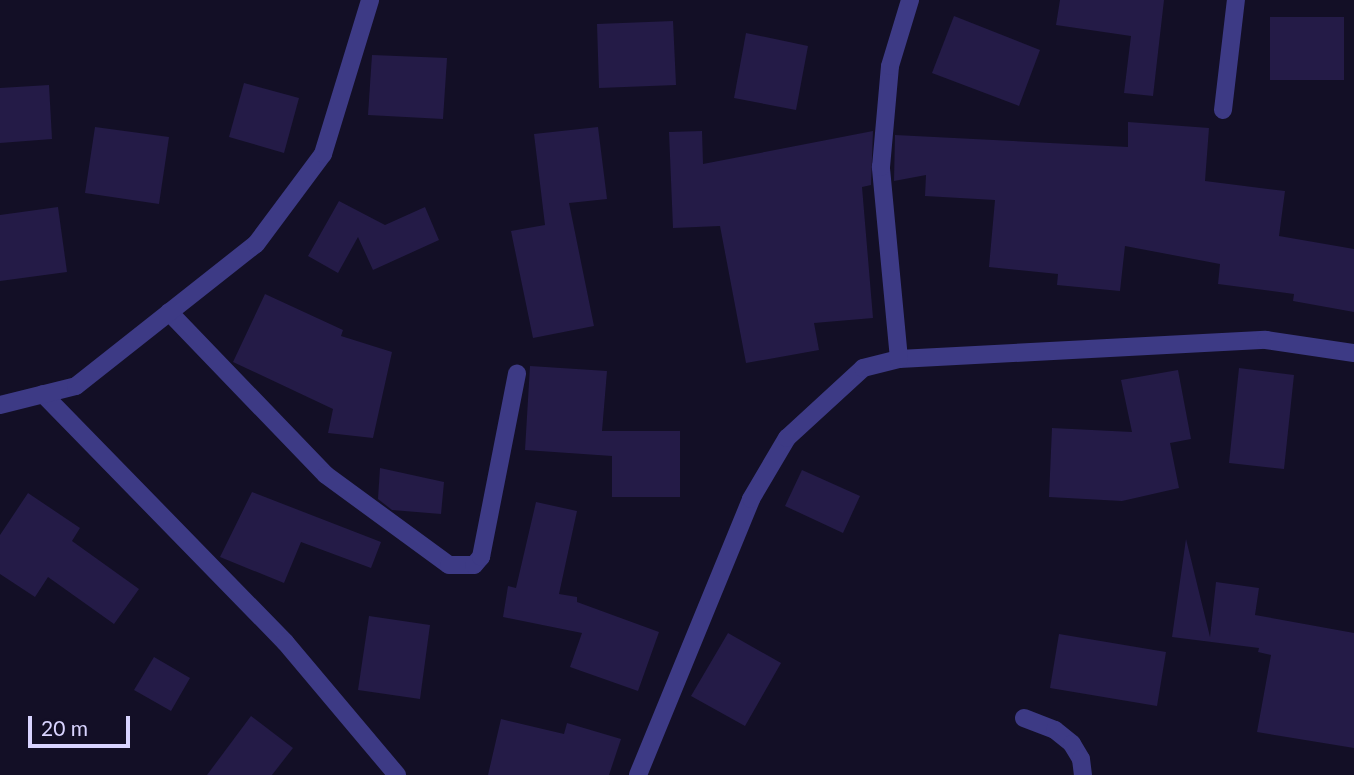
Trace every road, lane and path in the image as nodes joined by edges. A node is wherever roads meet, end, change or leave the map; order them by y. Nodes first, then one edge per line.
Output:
1 (370, 0) edge
2 (910, 0) edge
3 (1236, 0) edge
4 (1223, 110) dead end
5 (169, 312) junction
6 (1354, 353) edge
7 (900, 359) junction
8 (517, 374) dead end
9 (43, 394) junction
10 (0, 405) edge
11 (1024, 718) dead end
12 (397, 775) edge
13 (638, 775) edge
14 (1083, 775) edge

1 - 5 street
2 - 7 street
3 - 4 street
5 - 8 street
5 - 9 street
6 - 7 street
7 - 13 street
9 - 10 street
9 - 12 street
11 - 14 street

